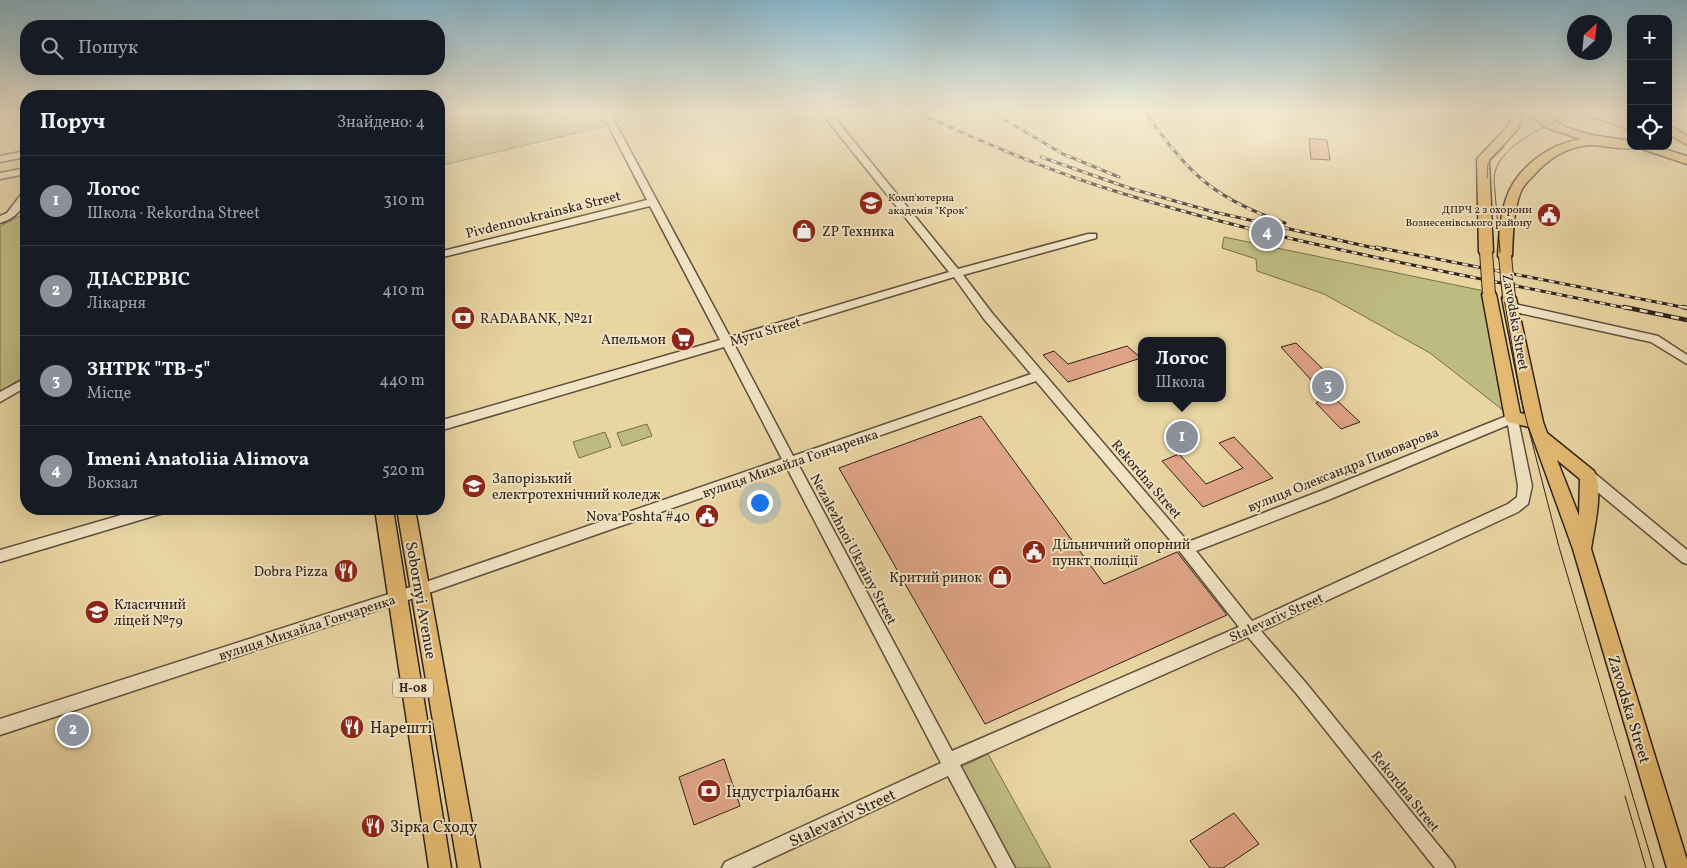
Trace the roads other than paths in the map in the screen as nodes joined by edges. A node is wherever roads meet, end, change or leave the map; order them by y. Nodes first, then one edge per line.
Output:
1 (627, 152) edge
2 (857, 152) edge
3 (1490, 152) edge
4 (1555, 152) edge
5 (1659, 152) edge
6 (20, 155) edge
7 (0, 160) edge
8 (1687, 160) edge
9 (20, 172) edge
10 (0, 176) edge
11 (20, 202) edge
12 (654, 202) junction
13 (0, 220) edge
14 (1092, 236) dead end
15 (445, 254) edge
16 (956, 273) junction
17 (1510, 303) junction
18 (727, 341) junction
19 (1687, 360) edge
20 (1038, 376) junction
21 (20, 386) edge
22 (0, 398) edge
23 (1513, 418) junction
24 (445, 424) edge
25 (1537, 428) junction
26 (790, 463) junction
27 (1588, 476) junction
28 (140, 515) edge
29 (385, 515) edge
30 (407, 515) edge
31 (1186, 548) junction
32 (1582, 550) junction
33 (0, 556) edge
34 (1687, 558) edge
35 (420, 590) junction
36 (399, 596) junction
37 (1250, 629) junction
38 (0, 728) edge
39 (951, 763) junction
40 (440, 868) edge
41 (469, 868) edge
42 (731, 868) edge
43 (1006, 868) edge
44 (1446, 868) edge
45 (1678, 868) edge

1 - 12 street, Nezalezhnoi Ukrainy Street
2 - 16 street, Rekordna Street
3 - 23 main road, Zavodska Street, bridge
4 - 17 main road, Zavodska Street, bridge
5 - 8 main road
6 - 7 street
9 - 10 street
11 - 13 street
12 - 15 street, Pivdennoukrainska Street
12 - 18 street, Nezalezhnoi Ukrainy Street
14 - 16 street, Myru Street
16 - 18 street, Myru Street
16 - 20 street, Rekordna Street
17 - 19 street
17 - 25 main road, Zavodska Street
18 - 24 street, Myru Street
18 - 26 street, Nezalezhnoi Ukrainy Street
20 - 26 street, вулиця Михайла Гончаренка
20 - 31 street, Rekordna Street
21 - 22 street
23 - 25 main road
23 - 31 street, вулиця Олександра Пивоварова
23 - 37 street, Stalevariv Street
25 - 27 main road
25 - 32 main road, Zavodska Street
26 - 35 street, вулиця Михайла Гончаренка
26 - 39 street, Nezalezhnoi Ukrainy Street
27 - 32 main road, Zavodska Street
27 - 34 street
28 - 33 street
29 - 36 main road, Sobornyi Avenue / Н-08
30 - 35 main road, Sobornyi Avenue / Н-08
31 - 37 street, Rekordna Street
32 - 45 main road, Zavodska Street
35 - 36 street, вулиця Михайла Гончаренка
35 - 41 main road, Sobornyi Avenue / Н-08
36 - 38 street, вулиця Михайла Гончаренка
36 - 40 main road, Sobornyi Avenue / Н-08
37 - 39 street, Stalevariv Street
37 - 44 street, Rekordna Street
39 - 42 street, Stalevariv Street
39 - 43 street, Nezalezhnoi Ukrainy Street

